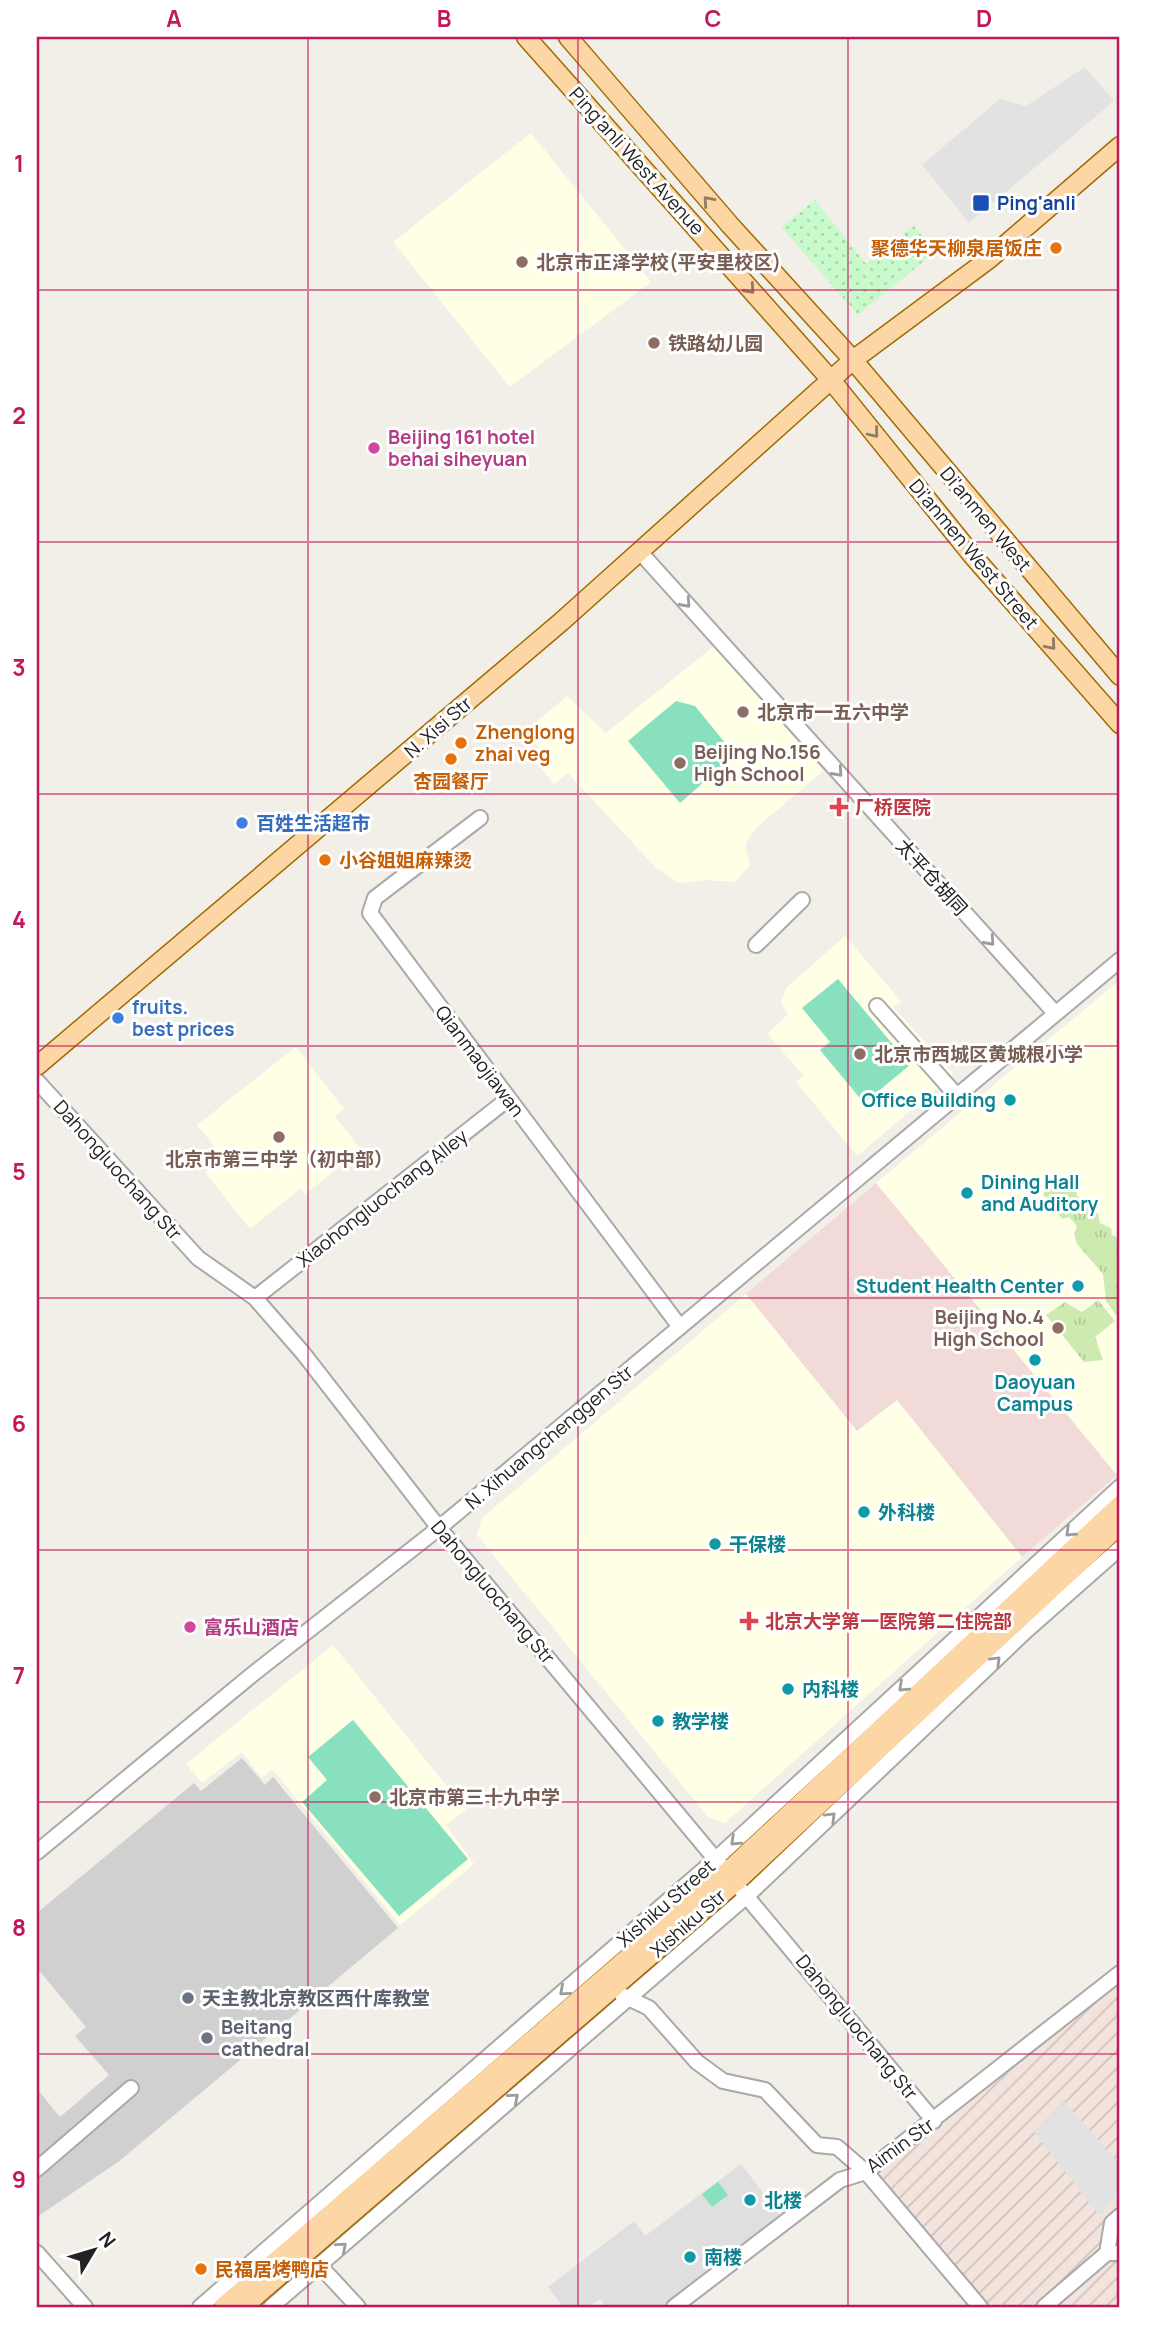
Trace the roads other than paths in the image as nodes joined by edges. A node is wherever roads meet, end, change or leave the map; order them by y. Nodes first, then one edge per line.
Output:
1 (526, 37) edge
2 (568, 37) edge
3 (1120, 146) edge
4 (853, 360) junction
5 (831, 380) junction
6 (640, 552) junction
7 (1120, 676) edge
8 (1120, 724) edge
9 (480, 818) dead end
10 (802, 900) dead end
11 (756, 944) dead end
12 (1120, 960) edge
13 (877, 1006) dead end
14 (1055, 1013) junction
15 (37, 1066) edge
16 (37, 1081) edge
17 (957, 1096) junction
18 (508, 1099) junction
19 (255, 1298) junction
20 (680, 1327) junction
21 (1120, 1487) edge
22 (1120, 1505) edge
23 (1120, 1525) edge
24 (439, 1528) junction
25 (1120, 1548) edge
26 (37, 1852) edge
27 (727, 1870) junction
28 (748, 1895) junction
29 (1120, 1973) edge
30 (611, 1990) junction
31 (629, 1999) junction
32 (131, 2088) dead end
33 (934, 2121) junction
34 (37, 2169) edge
35 (866, 2172) junction
36 (1120, 2216) edge
37 (37, 2253) edge
38 (1114, 2253) edge
39 (320, 2266) junction
40 (85, 2307) edge
41 (200, 2307) edge
42 (223, 2307) edge
43 (243, 2307) edge
44 (271, 2307) edge
45 (358, 2307) edge
46 (674, 2307) edge
47 (979, 2307) edge
48 (1044, 2307) edge

1 -> 5 main road, Ping'anli West Avenue
4 -> 2 main road, Ping'anli West Avenue
3 - 4 main road, N. Xisi Str
4 - 5 main road, N. Xisi Str
4 - 7 main road, Di'anmen West
5 - 6 main road, N. Xisi Str
5 -> 8 main road, Di'anmen West Street
6 -> 14 street, 太平仓胡同
6 - 15 main road, N. Xisi Str
9 - 18 street, Qianmaojiawan
10 - 11 street
12 - 14 street, N. Xihuangchenggen Str
13 - 17 street
14 - 17 street, N. Xihuangchenggen Str
16 - 19 street, Dahongluochang Str
17 - 20 street, N. Xihuangchenggen Str
18 - 19 street, Xiaohongluochang Alley
18 - 20 street, Qianmaojiawan
19 - 24 street, Dahongluochang Str
20 - 24 street, N. Xihuangchenggen Str
21 -> 27 street, Xishiku Street
22 - 27 main road, Xishiku Street
23 - 27 main road, Xishiku Str
24 - 26 street, N. Xihuangchenggen Str
24 - 27 street, Dahongluochang Str
28 -> 25 street
27 - 28 street, Dahongluochang Str
27 - 30 main road, Xishiku Str
27 -> 41 street, Xishiku Street
27 - 42 main road, Xishiku Street
28 - 31 street
28 - 33 street, Dahongluochang Str
29 - 33 street, Aimin Str
30 - 31 street
30 - 43 main road, Xishiku Str
31 - 35 street
39 -> 31 street
32 - 34 street
33 - 35 street, Aimin Str
35 - 46 street, Aimin Str
35 - 47 street
36 - 38 street
37 - 40 street
38 - 48 street
39 - 44 street
39 - 45 street

